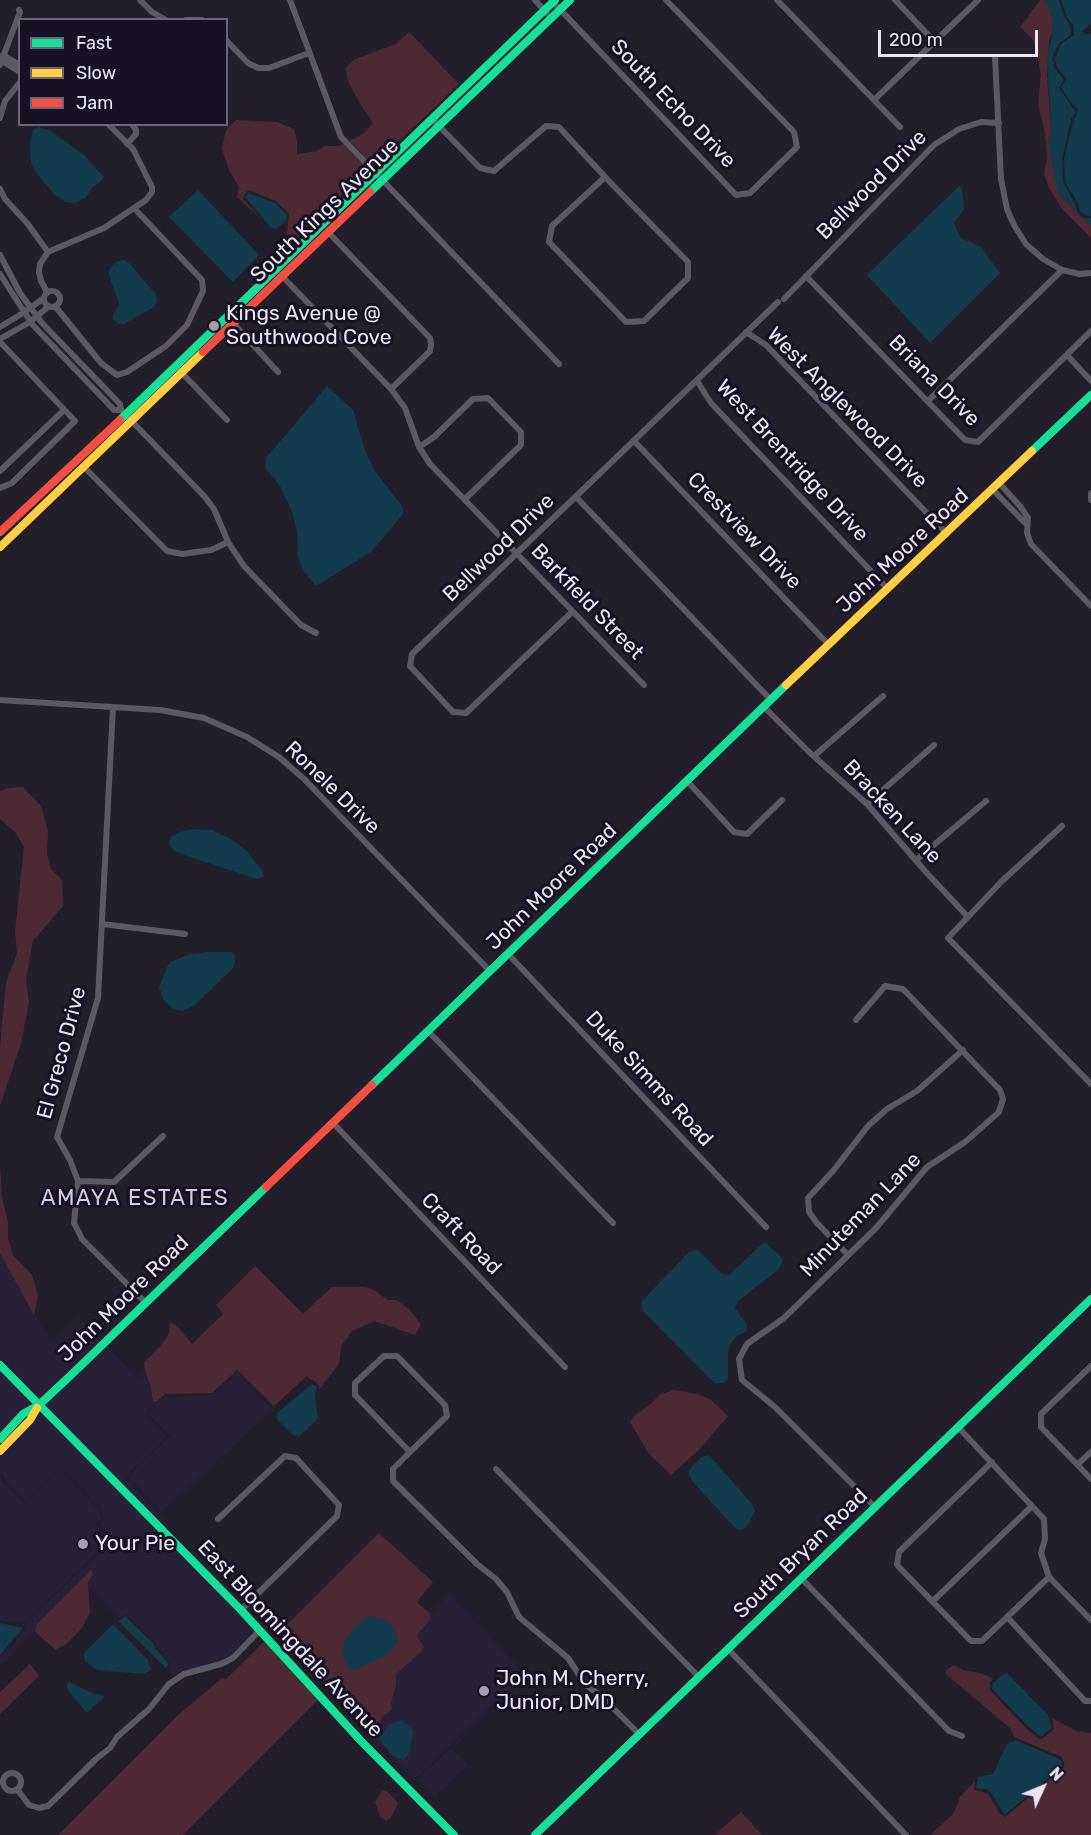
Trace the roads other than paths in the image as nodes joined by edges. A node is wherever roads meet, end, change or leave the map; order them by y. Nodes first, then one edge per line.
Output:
1 (140, 0) edge
2 (290, 0) edge
3 (535, 0) edge
4 (570, 0) edge
5 (666, 0) edge
6 (777, 0) edge
7 (894, 0) edge
8 (978, 0) edge
9 (554, 1) edge
10 (544, 10) junction
11 (560, 10) junction
12 (162, 18) edge
13 (551, 18) junction
14 (228, 42) edge
15 (935, 42) junction
16 (309, 53) junction
17 (995, 57) dead end
18 (1, 59) edge
19 (492, 61) junction
20 (18, 64) edge
21 (499, 69) junction
22 (18, 71) edge
23 (18, 85) edge
24 (874, 100) junction
25 (0, 118) edge
26 (432, 119) junction
27 (999, 123) junction
28 (110, 126) edge
29 (133, 126) edge
30 (439, 126) junction
31 (900, 127) dead end
32 (127, 144) junction
33 (376, 173) junction
34 (605, 177) junction
35 (383, 180) junction
36 (0, 189) edge
37 (134, 208) junction
38 (329, 233) junction
39 (48, 252) junction
40 (0, 255) edge
41 (275, 270) junction
42 (1062, 270) junction
43 (1091, 273) edge
44 (0, 274) edge
45 (807, 276) junction
46 (282, 277) junction
47 (45, 295) junction
48 (52, 306) junction
49 (30, 308) junction
50 (24, 313) junction
51 (37, 316) junction
52 (226, 316) junction
53 (30, 322) junction
54 (234, 324) junction
55 (0, 327) edge
56 (1091, 331) edge
57 (746, 333) junction
58 (0, 341) edge
59 (1067, 354) junction
60 (559, 364) dead end
61 (175, 366) junction
62 (278, 372) dead end
63 (182, 374) junction
64 (697, 381) junction
65 (1091, 381) edge
66 (391, 389) junction
67 (1091, 395) edge
68 (928, 401) junction
69 (64, 410) junction
70 (123, 413) junction
71 (227, 420) dead end
72 (132, 422) junction
73 (634, 441) junction
74 (419, 447) junction
75 (84, 466) junction
76 (0, 471) edge
77 (996, 487) junction
78 (0, 488) edge
79 (1091, 493) edge
80 (576, 497) junction
81 (465, 500) junction
82 (1091, 500) edge
83 (0, 532) edge
84 (947, 534) junction
85 (228, 542) junction
86 (0, 547) edge
87 (517, 553) junction
88 (888, 589) junction
89 (1091, 606) edge
90 (572, 612) junction
91 (316, 633) dead end
92 (829, 645) junction
93 (644, 685) dead end
94 (883, 696) dead end
95 (0, 700) edge
96 (771, 700) junction
97 (113, 707) junction
98 (764, 707) junction
99 (934, 745) dead end
100 (814, 756) junction
101 (687, 781) junction
102 (782, 801) dead end
103 (986, 801) dead end
104 (867, 804) junction
105 (1062, 826) dead end
106 (916, 860) junction
107 (968, 917) junction
108 (102, 924) junction
109 (185, 934) dead end
110 (508, 954) junction
111 (490, 971) junction
112 (856, 1020) dead end
113 (428, 1031) junction
114 (963, 1050) junction
115 (1091, 1084) edge
116 (333, 1123) junction
117 (164, 1136) dead end
118 (78, 1181) junction
119 (613, 1223) dead end
120 (766, 1227) dead end
121 (848, 1255) junction
122 (146, 1303) junction
123 (1089, 1304) edge
124 (0, 1365) edge
125 (1091, 1366) edge
126 (565, 1367) dead end
127 (39, 1406) junction
128 (958, 1427) junction
129 (0, 1439) edge
130 (0, 1451) edge
131 (410, 1452) junction
132 (1091, 1452) edge
133 (992, 1462) junction
134 (1078, 1464) junction
135 (496, 1469) dead end
136 (1091, 1479) edge
137 (1032, 1506) junction
138 (876, 1508) junction
139 (218, 1519) dead end
140 (1049, 1577) junction
141 (801, 1578) junction
142 (933, 1601) junction
143 (241, 1610) junction
144 (1008, 1618) junction
145 (1091, 1620) edge
146 (260, 1630) junction
147 (728, 1649) junction
148 (699, 1677) junction
149 (1091, 1701) edge
150 (639, 1734) junction
151 (962, 1736) dead end
152 (17, 1789) dead end
153 (454, 1835) edge
154 (535, 1835) edge
155 (906, 1835) edge

1 - 12 street
2 - 16 street
3 - 10 street
4 - 11 street, South Kings Avenue
5 - 11 street, South Echo Drive
6 - 24 street
7 - 15 street
8 - 15 street
9 - 10 street, South Kings Avenue
9 - 11 street, South Echo Drive
10 - 13 street
10 - 19 street, South Kings Avenue
11 - 13 street, South Kings Avenue
13 - 21 street, South Kings Avenue
14 - 16 street
15 - 24 street
16 - 33 street
17 - 27 street
18 - 18 street
18 - 20 street
18 - 22 street
19 - 21 street
19 - 26 street, South Kings Avenue
21 - 30 street, South Kings Avenue
23 - 25 street
24 - 31 street
26 - 30 street
26 - 33 street, South Kings Avenue
27 - 42 street
27 - 45 street, Bellwood Drive
28 - 32 street
29 - 32 street
30 - 34 street
30 - 35 street, South Kings Avenue
32 - 37 street
33 - 35 street
33 - 41 street, South Kings Avenue
34 - 34 street
35 - 38 street, South Kings Avenue
35 - 60 street
36 - 39 street
37 - 39 street
37 - 48 street
38 - 46 street, South Kings Avenue
38 - 66 street
39 - 47 street
40 - 49 street
41 - 46 street, Barkfield Street
41 - 52 street, South Kings Avenue
42 - 43 street
42 - 68 street
44 - 50 street
45 - 57 street, Bellwood Drive
45 - 68 street, Briana Drive
46 - 54 street, South Kings Avenue
46 - 66 street, Barkfield Street
47 - 48 street
47 - 48 street
47 - 49 street
48 - 51 street
49 - 50 street
49 - 51 street
50 - 53 street
50 - 55 street
51 - 53 street
51 - 70 street
52 - 54 street
52 - 61 street, South Kings Avenue
53 - 58 street
53 - 70 street
54 - 62 street
54 - 63 street, South Kings Avenue
56 - 59 street, Briana Drive
57 - 64 street, Bellwood Drive
57 - 84 street, West Anglewood Drive
58 - 69 street
59 - 65 street
59 - 68 street, Briana Drive
61 - 63 street
61 - 70 street, South Kings Avenue
63 - 71 street
63 - 72 street, South Kings Avenue
64 - 73 street, Bellwood Drive
64 - 88 street, West Brentridge Drive
66 - 74 street, Barkfield Street
67 - 77 street, John Moore Road
69 - 76 street
69 - 78 street
70 - 72 street
70 - 83 street, South Kings Avenue
72 - 75 street, South Kings Avenue
72 - 85 street
73 - 80 street, Bellwood Drive
73 - 92 street, Crestview Drive
74 - 81 street, Barkfield Street
74 - 81 street
75 - 85 street
75 - 86 street, South Kings Avenue
77 - 84 street, John Moore Road
77 - 89 street
79 - 82 street
80 - 87 street, Bellwood Drive
80 - 96 street
81 - 87 street, Barkfield Street
84 - 88 street, John Moore Road
85 - 91 street
87 - 90 street, Barkfield Street
87 - 90 street, Bellwood Drive
88 - 92 street, John Moore Road
90 - 93 street, Barkfield Street
92 - 96 street, John Moore Road
94 - 100 street
95 - 97 street, Ronele Drive
96 - 98 street, John Moore Road
97 - 108 street, El Greco Drive
97 - 111 street, Ronele Drive
98 - 100 street, Bracken Lane
98 - 101 street, John Moore Road
99 - 104 street
100 - 104 street, Bracken Lane
101 - 102 street
101 - 110 street, John Moore Road
103 - 106 street
104 - 106 street, Bracken Lane
105 - 107 street
106 - 107 street, Bracken Lane
107 - 115 street
108 - 109 street
108 - 118 street, El Greco Drive
110 - 111 street, John Moore Road
110 - 120 street, Duke Simms Road
111 - 113 street, John Moore Road
112 - 114 street, Minuteman Lane
113 - 116 street, John Moore Road
113 - 119 street
114 - 121 street, Minuteman Lane
114 - 121 street
116 - 122 street, John Moore Road
116 - 126 street, Craft Road
117 - 118 street
118 - 122 street, El Greco Drive
121 - 138 street, Minuteman Lane
122 - 127 street, John Moore Road
123 - 128 street, South Bryan Road
124 - 127 street, East Bloomingdale Avenue
125 - 134 street
127 - 129 street, John Moore Road
127 - 130 street, John Moore Road
127 - 143 street, East Bloomingdale Avenue
128 - 133 street
128 - 138 street, South Bryan Road
131 - 131 street
131 - 150 street
132 - 134 street
133 - 137 street
133 - 142 street
134 - 136 street
135 - 148 street
137 - 140 street
137 - 142 street
138 - 141 street, South Bryan Road
139 - 143 street
140 - 144 street
140 - 145 street
141 - 147 street, South Bryan Road
141 - 151 street
142 - 144 street
143 - 146 street, East Bloomingdale Avenue
144 - 149 street
146 - 152 street
146 - 153 street, East Bloomingdale Avenue
147 - 148 street, South Bryan Road
147 - 155 street
148 - 150 street, South Bryan Road
150 - 154 street, South Bryan Road

